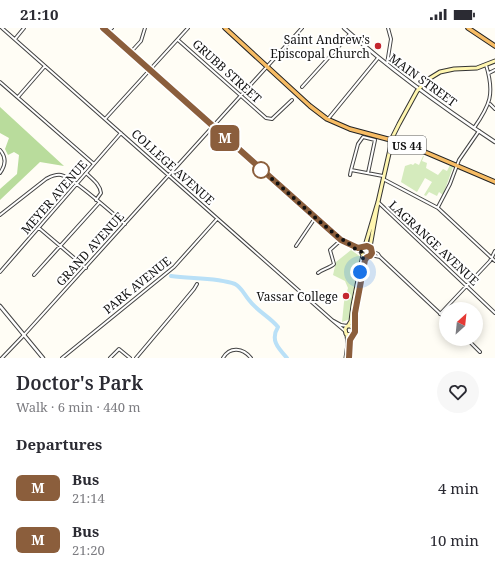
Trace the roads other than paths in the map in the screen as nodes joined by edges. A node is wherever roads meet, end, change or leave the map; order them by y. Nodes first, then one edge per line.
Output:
1 (2, 28) edge
2 (24, 28) edge
3 (103, 28) edge
4 (112, 28) edge
5 (145, 28) edge
6 (188, 28) edge
7 (225, 28) edge
8 (302, 28) edge
9 (344, 28) edge
10 (388, 28) edge
11 (468, 28) edge
12 (108, 32) junction
13 (350, 34) junction
14 (15, 39) junction
15 (178, 40) junction
16 (495, 46) edge
17 (130, 53) junction
18 (378, 58) junction
19 (495, 61) edge
20 (386, 65) junction
21 (486, 65) junction
22 (45, 66) junction
23 (267, 66) junction
24 (495, 70) edge
25 (149, 71) junction
26 (489, 73) junction
27 (0, 82) edge
28 (302, 87) dead end
29 (419, 89) junction
30 (241, 95) junction
31 (18, 98) junction
32 (292, 100) dead end
33 (490, 104) junction
34 (495, 109) edge
35 (105, 119) junction
36 (327, 119) junction
37 (212, 127) junction
38 (474, 128) junction
39 (479, 131) junction
40 (121, 133) junction
41 (392, 140) junction
42 (495, 142) edge
43 (0, 150) edge
44 (94, 164) junction
45 (457, 166) junction
46 (351, 170) junction
47 (0, 172) edge
48 (86, 173) junction
49 (368, 173) junction
50 (169, 175) junction
51 (350, 175) dead end
52 (383, 177) junction
53 (495, 182) edge
54 (77, 184) junction
55 (96, 200) junction
56 (378, 202) junction
57 (99, 203) junction
58 (438, 208) junction
59 (0, 215) edge
60 (315, 218) junction
61 (218, 219) junction
62 (125, 224) junction
63 (39, 228) junction
64 (341, 240) junction
65 (350, 245) junction
66 (296, 246) dead end
67 (60, 247) junction
68 (364, 247) junction
69 (370, 247) junction
70 (495, 251) edge
71 (372, 253) junction
72 (364, 255) junction
73 (492, 258) junction
74 (495, 261) edge
75 (86, 268) junction
76 (0, 272) edge
77 (318, 273) dead end
78 (34, 276) dead end
79 (197, 284) dead end
80 (466, 286) junction
81 (451, 302) edge
82 (0, 306) edge
83 (439, 313) edge
84 (495, 313) edge
85 (332, 320) junction
86 (347, 326) junction
87 (354, 328) junction
88 (344, 331) junction
89 (24, 335) junction
90 (347, 335) junction
91 (352, 335) junction
92 (474, 346) edge
93 (480, 352) dead end
94 (2, 358) edge
95 (43, 358) edge
96 (62, 358) edge
97 (110, 358) edge
98 (130, 358) edge
99 (136, 358) edge
100 (224, 358) edge
101 (251, 358) edge
102 (348, 358) edge

1 - 14 street, COLLEGE AVENUE
2 - 14 street
3 - 12 street
4 - 12 street
5 - 17 street
6 - 15 street
7 - 23 highway, US 44
8 - 23 street, GRAND AVENUE
9 - 13 street, MAIN STREET
10 - 20 street
11 - 16 highway
12 - 17 street
13 - 18 street, MAIN STREET
13 - 28 street
14 - 22 street, COLLEGE AVENUE
15 - 25 street
15 - 30 street, GRUBB STREET
17 - 25 street
18 - 20 street, MAIN STREET
18 - 36 street
19 - 21 main road
20 - 29 street, MAIN STREET
21 - 26 street
21 - 29 main road
22 - 31 street
22 - 35 street, COLLEGE AVENUE
23 - 30 street, GRAND AVENUE
23 - 36 highway, US 44
24 - 26 street
25 - 35 street
25 - 37 street
26 - 33 street
27 - 31 street
29 - 38 street, MAIN STREET
29 - 41 main road
30 - 32 street, GRUBB STREET
30 - 37 street, GRAND AVENUE
31 - 44 street
33 - 34 street
33 - 38 street
35 - 40 street, COLLEGE AVENUE
36 - 41 highway, US 44
37 - 50 street, GRAND AVENUE
37 - 60 street
38 - 39 street, MAIN STREET
39 - 42 street, MAIN STREET
39 - 45 street
40 - 44 street, MEYER AVENUE
40 - 50 street, COLLEGE AVENUE
41 - 45 highway, US 44
41 - 52 main road
43 - 47 street
44 - 48 street, MEYER AVENUE
45 - 53 highway, US 44
45 - 58 street
46 - 49 street
46 - 49 street
46 - 51 street
48 - 54 street, MEYER AVENUE
48 - 55 street
49 - 52 street
50 - 61 street, COLLEGE AVENUE
50 - 62 street, GRAND AVENUE
52 - 56 main road
52 - 58 street
54 - 55 street
54 - 59 street
54 - 63 street, MEYER AVENUE
55 - 57 street
56 - 68 main road
56 - 69 main road
56 - 80 street, LAGRANGE AVENUE
57 - 62 street
57 - 67 street
58 - 73 street
60 - 64 street
60 - 66 street
61 - 85 street, COLLEGE AVENUE
61 - 96 street, PARK AVENUE
62 - 75 street, GRAND AVENUE
63 - 67 street
63 - 76 street, MEYER AVENUE
64 - 65 street
64 - 77 street
65 - 68 street
65 - 72 street
67 - 75 street
67 - 78 street
68 - 69 main road
68 - 72 main road
69 - 71 main road
70 - 73 street
71 - 72 main road
71 - 83 street
72 - 86 main road
72 - 87 main road
73 - 74 street
73 - 80 street
75 - 89 street, GRAND AVENUE
79 - 99 street
80 - 81 street
80 - 84 street, LAGRANGE AVENUE
82 - 89 street
85 - 86 street, COLLEGE AVENUE
85 - 88 street, COLLEGE AVENUE
86 - 87 main road
86 - 88 main road
87 - 91 main road
88 - 90 main road
89 - 94 street, GRAND AVENUE
89 - 95 street
90 - 91 main road
90 - 102 main road
91 - 102 main road
92 - 93 street
97 - 98 street
100 - 101 street

